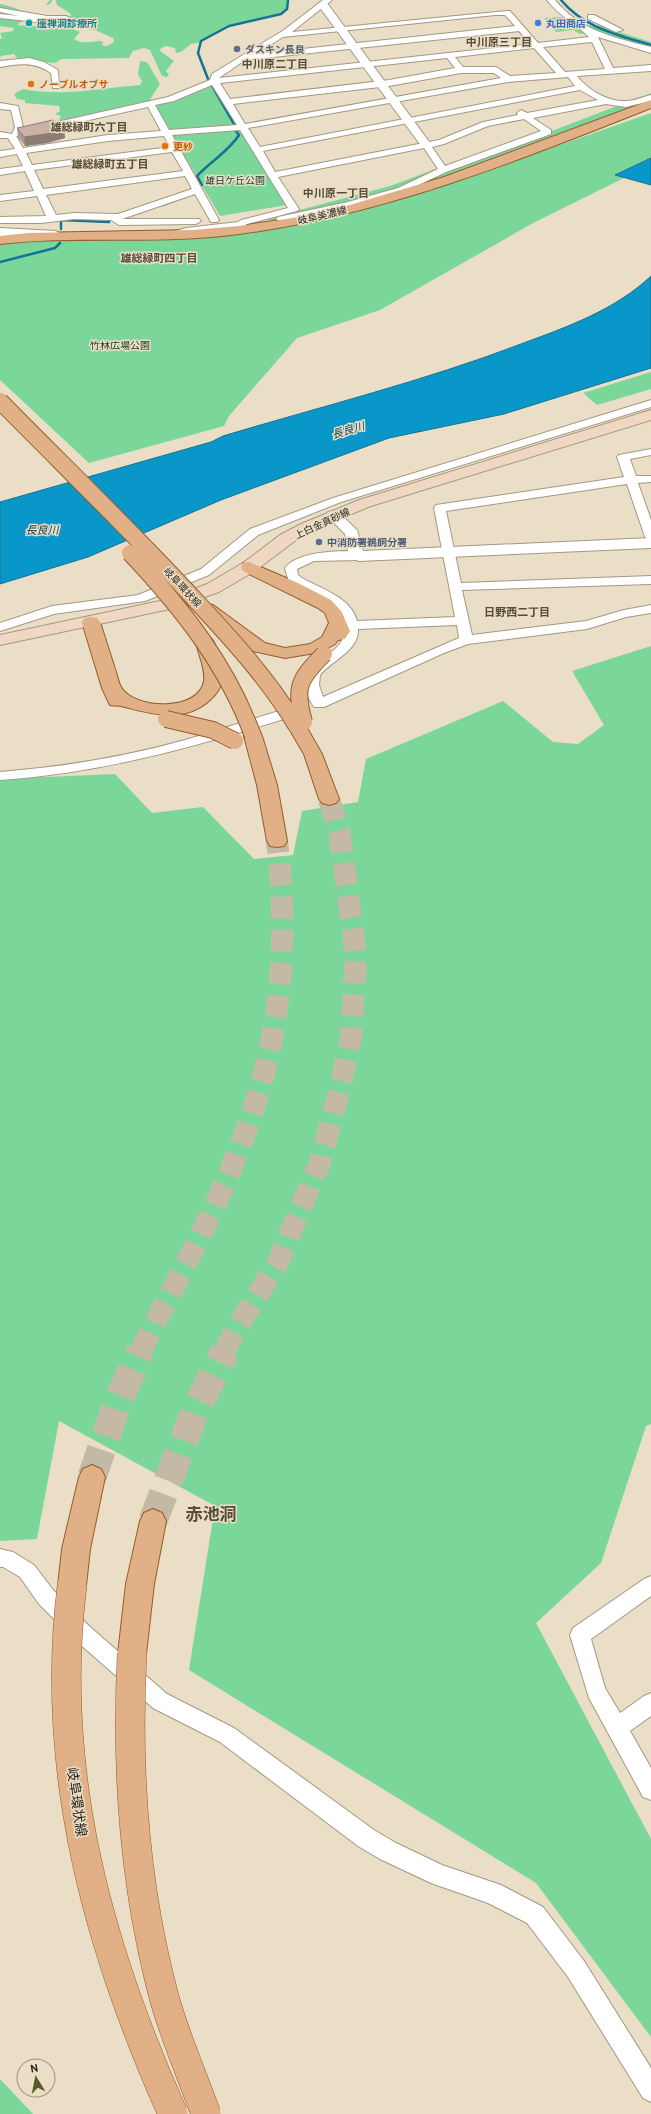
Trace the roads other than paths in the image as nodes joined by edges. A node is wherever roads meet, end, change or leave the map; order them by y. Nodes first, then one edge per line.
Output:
1 (551, 0) edge
2 (325, 2) edge
3 (0, 10) edge
4 (417, 10) dead end
5 (0, 16) edge
6 (590, 17) dead end
7 (426, 20) junction
8 (521, 28) junction
9 (341, 29) junction
10 (590, 30) junction
11 (627, 33) dead end
12 (284, 35) junction
13 (595, 39) junction
14 (537, 46) junction
15 (353, 47) junction
16 (651, 50) edge
17 (449, 55) junction
18 (242, 58) junction
19 (0, 64) edge
20 (366, 64) junction
21 (651, 68) edge
22 (461, 70) junction
23 (611, 72) junction
24 (567, 75) junction
25 (508, 79) junction
26 (214, 81) junction
27 (381, 84) junction
28 (481, 84) junction
29 (56, 86) dead end
30 (581, 87) junction
31 (651, 98) edge
32 (392, 100) junction
33 (505, 101) junction
34 (606, 101) junction
35 (227, 102) junction
36 (651, 104) edge
37 (151, 105) junction
38 (0, 106) edge
39 (527, 116) junction
40 (407, 120) junction
41 (241, 127) junction
42 (167, 133) junction
43 (0, 135) edge
44 (426, 145) junction
45 (176, 149) junction
46 (256, 150) junction
47 (21, 151) junction
48 (0, 154) edge
49 (30, 168) junction
50 (442, 168) junction
51 (0, 172) edge
52 (189, 173) junction
53 (272, 175) junction
54 (199, 190) junction
55 (40, 192) junction
56 (0, 198) edge
57 (293, 207) junction
58 (52, 218) junction
59 (112, 218) junction
60 (0, 220) edge
61 (214, 220) junction
62 (241, 225) junction
63 (0, 232) edge
64 (56, 235) junction
65 (169, 236) junction
66 (0, 240) edge
67 (0, 402) edge
68 (651, 403) edge
69 (651, 415) edge
70 (0, 421) edge
71 (651, 452) edge
72 (651, 479) edge
73 (631, 480) junction
74 (334, 515) junction
75 (651, 537) edge
76 (651, 544) edge
77 (449, 552) junction
78 (359, 556) junction
79 (249, 567) junction
80 (651, 580) edge
81 (456, 587) junction
82 (196, 601) junction
83 (651, 609) edge
84 (462, 621) junction
85 (91, 622) junction
86 (345, 624) junction
87 (0, 627) edge
88 (0, 640) edge
89 (466, 640) junction
90 (205, 642) junction
91 (320, 651) junction
92 (319, 704) junction
93 (165, 715) junction
94 (300, 723) junction
95 (244, 738) junction
96 (0, 776) edge
97 (329, 799) tunnel mouth
98 (276, 834) tunnel mouth
99 (92, 1477) tunnel mouth
100 (153, 1521) tunnel mouth
101 (0, 1558) edge
102 (651, 1585) edge
103 (651, 1703) edge
104 (616, 1729) junction
105 (651, 1789) edge
106 (651, 2090) edge
107 (173, 2114) edge
108 (206, 2114) edge

1 - 10 street
2 - 9 street
2 - 12 street
3 - 5 street
4 - 7 street
6 - 11 street
7 - 8 street
7 - 9 street
8 - 14 street
8 - 15 street
9 - 12 street
9 - 15 street
10 - 13 street
10 - 16 street
12 - 18 street
13 - 14 street
13 - 23 street
14 - 17 street
14 - 24 street
15 - 18 street
15 - 20 street
17 - 20 street
17 - 22 street
18 - 26 street
19 - 29 street
20 - 26 street
20 - 27 street
21 - 23 street
22 - 25 street
22 - 27 street
23 - 24 street
24 - 25 street
24 - 30 street
25 - 28 street
26 - 35 street
26 - 37 street
27 - 32 street
27 - 35 street
28 - 32 street
28 - 33 street
30 - 33 street
30 - 34 street
31 - 34 street
32 - 40 street
32 - 41 street
33 - 39 street
33 - 40 street
34 - 39 street
35 - 41 street
36 - 65 main road, 岐阜美濃線
37 - 38 street
37 - 42 street
39 - 44 street
39 - 50 street
40 - 44 street
40 - 46 street
41 - 42 street
41 - 46 street
42 - 45 street
42 - 47 street
43 - 47 street
44 - 50 street
44 - 53 street
45 - 49 street
45 - 52 street
46 - 53 street
47 - 48 street
47 - 49 street
49 - 51 street
49 - 55 street
50 - 57 street
50 - 62 street
52 - 54 street
52 - 55 street
53 - 57 street
54 - 59 street
54 - 61 street
55 - 56 street
55 - 58 street
57 - 61 street
57 - 62 street
58 - 59 street
58 - 60 street
59 - 61 street
62 - 65 street
63 - 64 street
64 - 65 main road, 岐阜美濃線
64 - 66 main road, 岐阜美濃線
67 - 82 main road, 岐阜環状線, bridge
68 - 87 street
69 - 74 main road, 上白金真砂線
70 - 90 main road, 岐阜環状線, bridge
71 - 73 street
72 - 73 street
73 - 75 street
73 - 77 street
74 - 78 street
74 - 79 main road, 上白金真砂線
76 - 77 street
77 - 78 street
77 - 81 street
78 - 86 street
79 - 85 main road, 上白金真砂線
79 - 86 main road
80 - 81 street
81 - 84 street
82 - 91 main road, bridge
82 - 94 main road, 岐阜環状線, bridge
83 - 89 street
84 - 86 street
84 - 89 street
85 - 88 main road, 上白金真砂線
85 - 93 main road
86 - 91 main road
86 - 92 street
89 - 92 street
90 - 93 main road, bridge
90 - 95 main road, 岐阜環状線, bridge
91 - 94 main road, bridge
92 - 96 street
93 - 95 main road, bridge
94 - 97 main road, 岐阜環状線
95 - 98 main road, 岐阜環状線
99 - 107 main road, 岐阜環状線, bridge
100 - 108 main road, bridge
101 - 106 street
102 - 104 street
103 - 104 street
104 - 105 street

